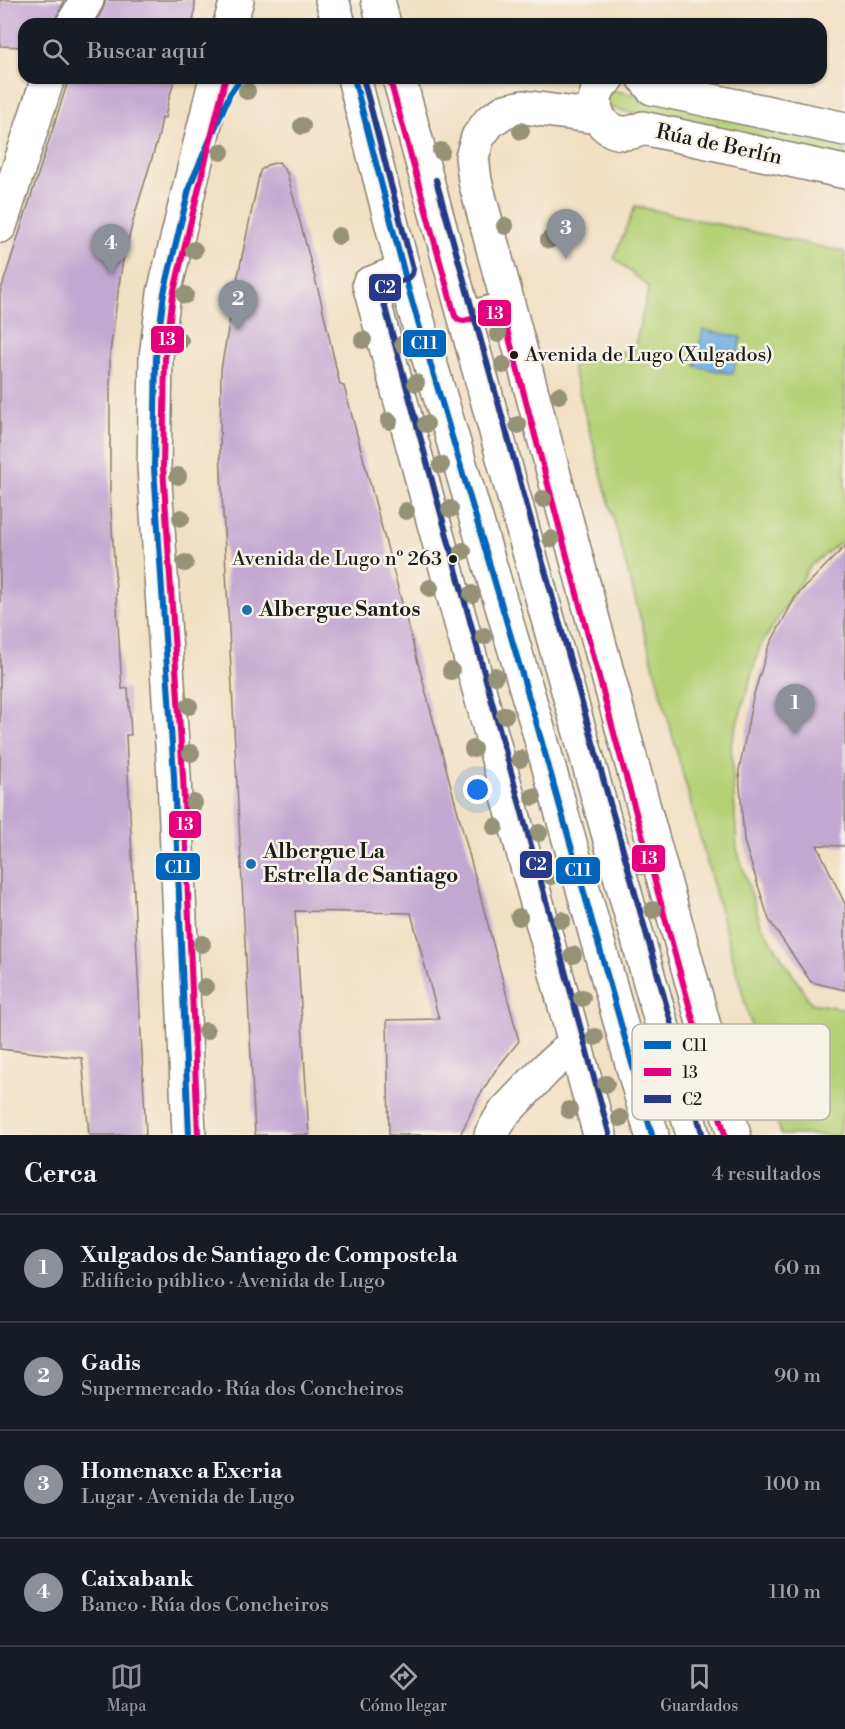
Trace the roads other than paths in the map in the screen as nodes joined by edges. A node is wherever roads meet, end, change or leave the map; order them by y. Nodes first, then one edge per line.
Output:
1 (87, 0) edge
2 (237, 0) edge
3 (378, 0) edge
4 (76, 18) edge
5 (232, 18) edge
6 (382, 18) edge
7 (46, 84) edge
8 (215, 84) edge
9 (237, 84) edge
10 (356, 84) edge
11 (401, 84) edge
12 (602, 84) edge
13 (649, 84) edge
14 (598, 117) junction
15 (845, 129) edge
16 (845, 172) edge
17 (190, 184) junction
18 (0, 226) edge
19 (404, 270) junction
20 (508, 300) junction
21 (463, 312) junction
22 (662, 1024) edge
23 (704, 1024) edge
24 (575, 1043) junction
25 (632, 1064) edge
26 (648, 1120) edge
27 (689, 1120) edge
28 (731, 1120) edge
29 (189, 1135) edge
30 (491, 1135) edge
31 (600, 1135) edge
32 (652, 1135) edge
33 (693, 1135) edge
34 (735, 1135) edge

1 - 4 street
2 - 5 street
3 - 6 street
7 - 18 street
8 - 17 street
9 - 17 street
10 - 19 street
11 - 21 street
12 - 14 street
13 - 15 street, Rúa de Berlín
14 - 16 street, Rúa de Berlín
14 - 20 street, Rúa de Berlín
17 - 29 street
19 - 24 street
19 - 25 street
20 - 21 lane
20 - 23 street, Rúa de Berlín
21 - 22 street
24 - 30 street
24 - 31 street
26 - 32 street
27 - 33 street
28 - 34 street, Rúa de Berlín

